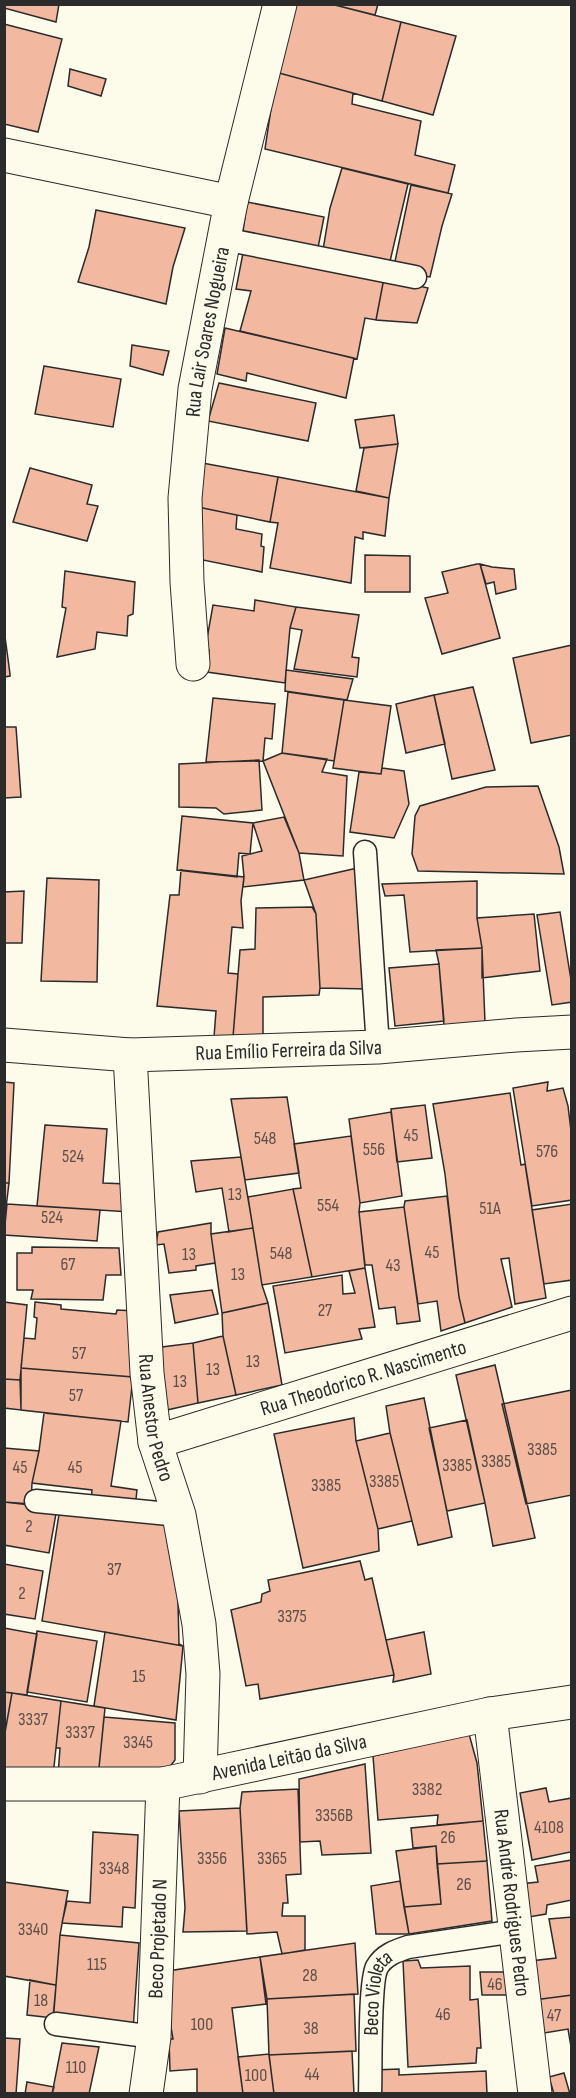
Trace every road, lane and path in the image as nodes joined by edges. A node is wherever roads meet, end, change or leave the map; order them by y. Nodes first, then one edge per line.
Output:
1 (280, 4) edge
2 (4, 155) edge
3 (231, 202) junction
4 (224, 239) junction
5 (415, 277) dead end
6 (193, 664) dead end
7 (364, 852) dead end
8 (572, 1032) edge
9 (4, 1045) edge
10 (378, 1047) junction
11 (130, 1055) junction
12 (572, 1313) edge
13 (155, 1442) junction
14 (36, 1501) dead end
15 (179, 1515) junction
16 (572, 1702) edge
17 (490, 1714) junction
18 (200, 1777) junction
19 (4, 1784) edge
20 (163, 1784) junction
21 (516, 1930) junction
22 (56, 2024) dead end
23 (154, 2037) junction
24 (146, 2094) edge
25 (370, 2094) edge
26 (535, 2094) edge

1 - 3 street, Rua Lair Soares Nogueira
2 - 3 street
3 - 4 street, Rua Lair Soares Nogueira
4 - 5 lane
4 - 6 street, Rua Lair Soares Nogueira
7 - 10 lane
8 - 10 street, Rua Emílio Ferreira da Silva
9 - 11 street, Rua Emílio Ferreira da Silva
10 - 11 street, Rua Emílio Ferreira da Silva
11 - 13 street, Rua Anestor Pedro
12 - 13 street, Rua Theodorico R. Nascimento
13 - 15 street, Rua Anestor Pedro
14 - 15 lane
15 - 18 street, Rua Anestor Pedro
16 - 17 street, Avenida Leitão da Silva
17 - 18 street, Avenida Leitão da Silva
17 - 21 street, Rua André Rodrigues Pedro
18 - 20 street, Avenida Leitão da Silva
19 - 20 street, Avenida Leitão da Silva
20 - 23 street, Beco Projetado N
21 - 25 lane, Beco Violeta
21 - 26 street, Rua André Rodrigues Pedro
22 - 23 lane
23 - 24 street, Beco Projetado N

